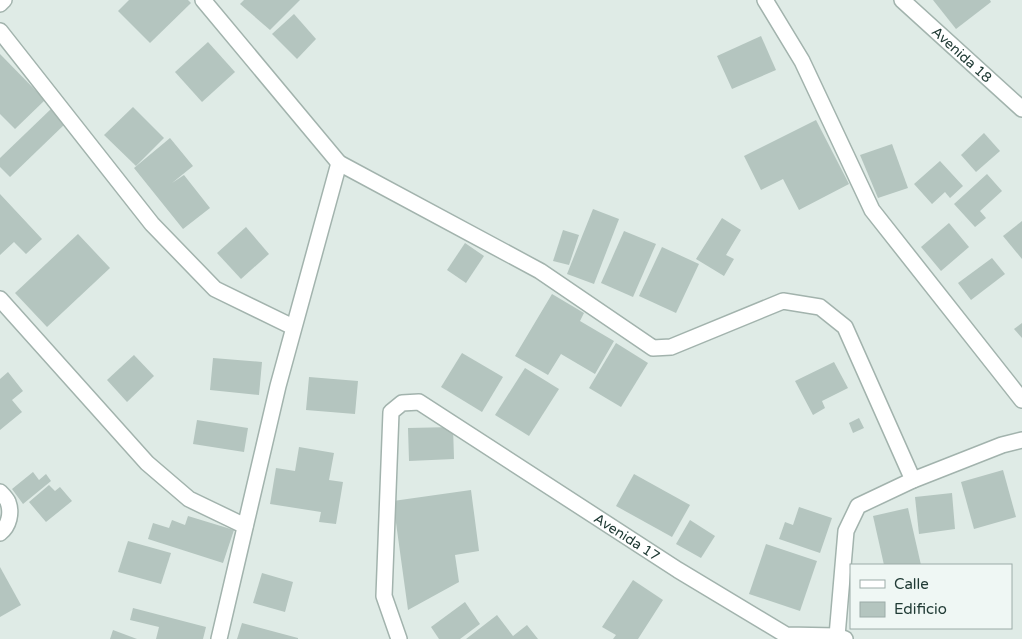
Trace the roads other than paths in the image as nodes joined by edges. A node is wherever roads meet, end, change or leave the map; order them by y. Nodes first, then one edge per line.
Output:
1 (4, 0) edge
2 (203, 0) edge
3 (765, 0) edge
4 (902, 0) edge
5 (0, 4) edge
6 (0, 31) edge
7 (1022, 109) edge
8 (339, 163) junction
9 (0, 299) edge
10 (293, 327) junction
11 (1022, 400) edge
12 (1022, 440) edge
13 (913, 480) junction
14 (4, 497) edge
15 (245, 526) junction
16 (0, 533) edge
17 (841, 638) edge
18 (219, 639) edge
19 (399, 639) edge

1 - 5 street
2 - 8 street
3 - 11 street
4 - 7 street, Avenida 18
6 - 10 street
8 - 10 street
8 - 13 street
9 - 15 street
10 - 15 street
12 - 13 street
13 - 17 street
14 - 16 street
15 - 18 street
17 - 19 street, Avenida 17

